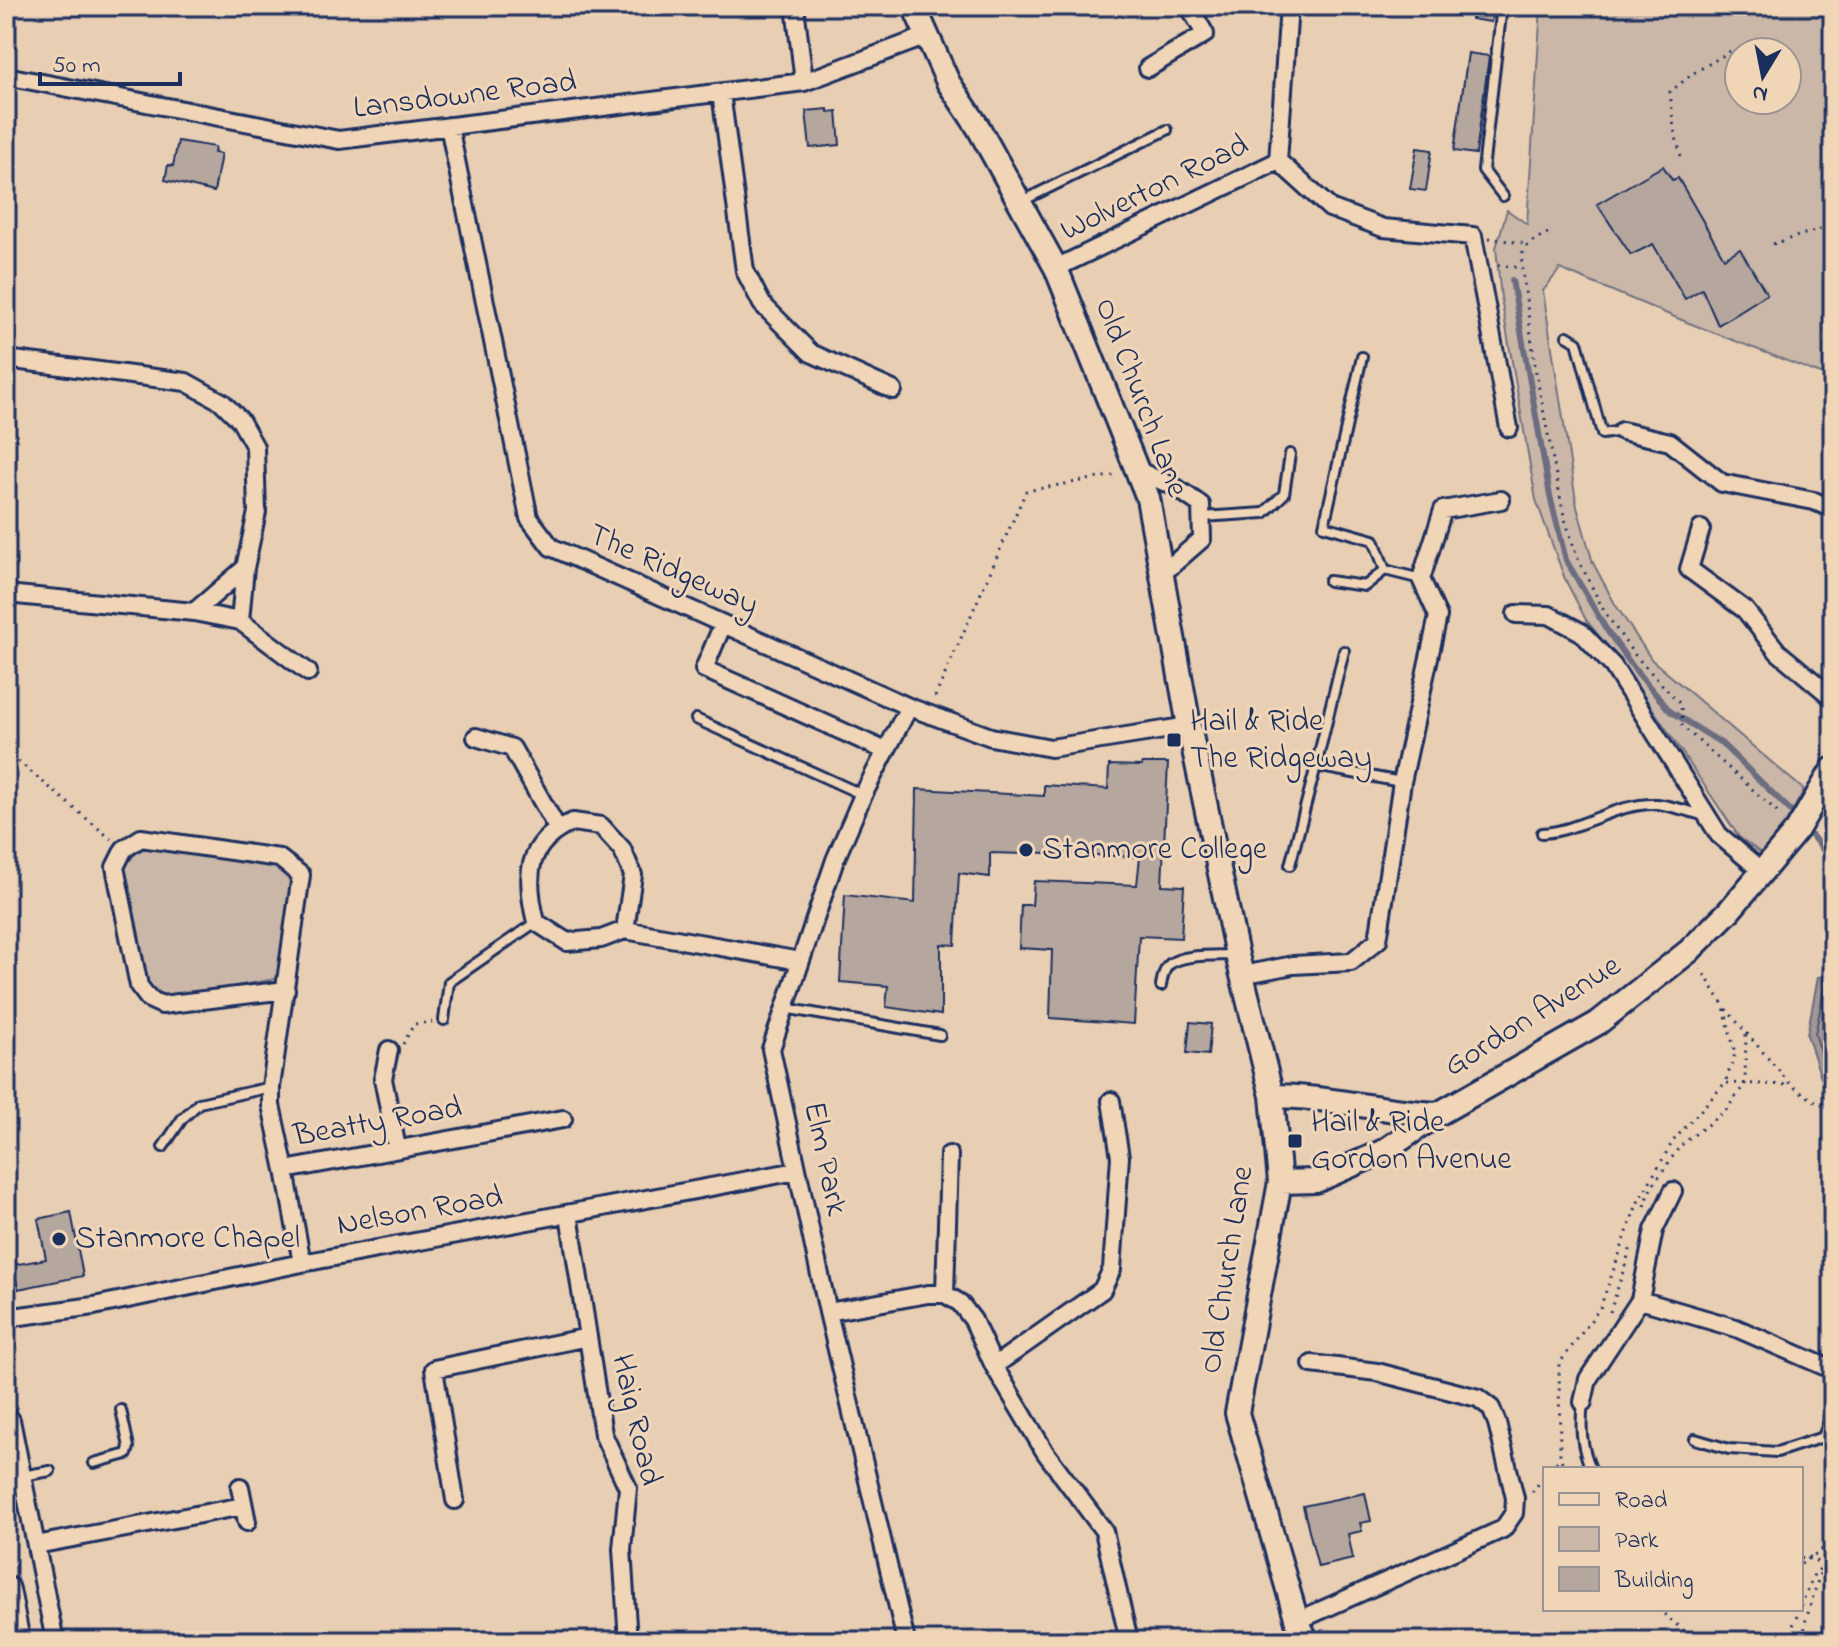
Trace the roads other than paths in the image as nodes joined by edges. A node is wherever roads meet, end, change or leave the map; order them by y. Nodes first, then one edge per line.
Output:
1 (795, 6) edge
2 (914, 6) edge
3 (1189, 6) edge
4 (1289, 6) edge
5 (1502, 6) edge
6 (927, 36) junction
7 (1148, 68) dead end
8 (6, 76) edge
9 (804, 82) junction
10 (721, 93) junction
11 (449, 126) junction
12 (1167, 130) dead end
13 (1278, 161) junction
14 (1503, 196) dead end
15 (1020, 202) junction
16 (1056, 268) junction
17 (1567, 336) dead end
18 (1362, 357) dead end
19 (6, 359) edge
20 (893, 390) dead end
21 (1509, 428) dead end
22 (1622, 431) joint
23 (1290, 454) dead end
24 (1139, 471) junction
25 (1501, 500) dead end
26 (1833, 509) edge
27 (1201, 517) junction
28 (1701, 529) dead end
29 (245, 568) junction
30 (1385, 570) junction
31 (1163, 573) junction
32 (1421, 579) junction
33 (1329, 581) dead end
34 (6, 594) edge
35 (194, 612) junction
36 (1516, 614) dead end
37 (240, 621) junction
38 (723, 624) junction
39 (1344, 651) dead end
40 (308, 672) dead end
41 (1833, 698) edge
42 (909, 707) junction
43 (696, 719) dead end
44 (1189, 726) junction
45 (476, 737) dead end
46 (886, 751) junction
47 (1316, 766) junction
48 (1833, 769) edge
49 (1402, 782) junction
50 (863, 795) junction
51 (1707, 816) junction
52 (557, 828) junction
53 (1542, 833) dead end
54 (1290, 865) dead end
55 (1763, 872) junction
56 (536, 922) junction
57 (625, 930) junction
58 (800, 961) junction
59 (1240, 965) junction
60 (1161, 986) dead end
61 (286, 990) junction
62 (784, 1008) junction
63 (444, 1020) road end
64 (940, 1035) dead end
65 (389, 1050) road end
66 (271, 1087) junction
67 (1272, 1096) junction
68 (1111, 1101) dead end
69 (1438, 1114) junction
70 (563, 1119) dead end
71 (163, 1147) dead end
72 (397, 1148) junction
73 (949, 1155) dead end
74 (285, 1170) junction
75 (797, 1171) junction
76 (1280, 1182) junction
77 (1673, 1191) dead end
78 (569, 1214) junction
79 (302, 1263) junction
80 (945, 1294) junction
81 (1640, 1300) junction
82 (828, 1312) junction
83 (6, 1318) edge
84 (588, 1337) junction
85 (1312, 1364) dead end
86 (994, 1366) junction
87 (1833, 1370) edge
88 (1583, 1402) joint
89 (121, 1410) dead end
90 (1833, 1411) edge
91 (6, 1414) edge
92 (1695, 1439) dead end
93 (94, 1463) dead end
94 (1590, 1467) edge
95 (50, 1471) dead end
96 (22, 1476) junction
97 (240, 1487) dead end
98 (455, 1500) dead end
99 (36, 1545) junction
100 (6, 1590) edge
101 (1302, 1631) edge
102 (16, 1641) edge
103 (55, 1641) edge
104 (628, 1641) edge
105 (906, 1641) edge
106 (1129, 1641) edge

1 - 9 street
2 - 6 street, Old Church Lane
3 - 7 street
4 - 13 street, Wolverton Road
5 - 14 lane
6 - 9 street, Lansdowne Road
6 - 15 street, Old Church Lane
8 - 11 street, Lansdowne Road
9 - 10 street, Lansdowne Road
10 - 11 street, Lansdowne Road
10 - 20 street
11 - 38 street, The Ridgeway
12 - 15 lane
13 - 16 street, Wolverton Road
13 - 21 street, Wolverton Road
15 - 16 street, Old Church Lane
16 - 24 street, Old Church Lane
17 - 22 lane
18 - 30 lane
19 - 29 street
22 - 26 street
23 - 27 lane
24 - 27 street
24 - 31 street, Old Church Lane
25 - 32 street
27 - 31 street
28 - 41 street
29 - 35 street
29 - 37 street
30 - 32 lane
30 - 33 lane
31 - 44 street, Old Church Lane
32 - 49 street
34 - 35 street
35 - 37 street
36 - 51 street
37 - 40 street
38 - 42 street, The Ridgeway
38 - 46 street
39 - 47 lane
42 - 44 street, The Ridgeway
42 - 46 street, Elm Park
43 - 50 lane
44 - 59 street, Old Church Lane
45 - 52 street
46 - 50 street, Elm Park
47 - 49 lane
47 - 54 lane
48 - 55 street, Gordon Avenue
49 - 59 street
50 - 58 street, Elm Park
51 - 53 lane
51 - 55 street
52 - 56 street
52 - 57 street
55 - 69 street, Gordon Avenue
56 - 57 street
56 - 63 lane
57 - 58 street
58 - 62 street, Elm Park
59 - 60 lane
59 - 67 street, Old Church Lane
61 - 61 street, Beatty Road
61 - 66 street, Beatty Road
62 - 64 lane
62 - 75 street, Elm Park
65 - 72 street
66 - 71 lane
66 - 74 street, Beatty Road
67 - 69 street, Gordon Avenue
67 - 76 street, Old Church Lane
68 - 86 street
69 - 76 street, Gordon Avenue
70 - 72 street, Beatty Road
72 - 74 street, Beatty Road
73 - 80 street
74 - 79 street
75 - 78 street, Nelson Road
75 - 82 street, Elm Park
76 - 101 street, Old Church Lane
77 - 81 street
78 - 79 street, Nelson Road
78 - 84 street, Haig Road
79 - 83 street, Nelson Road
80 - 82 street
80 - 86 street
81 - 87 street
81 - 88 street
82 - 105 street, Elm Park
84 - 98 street
84 - 104 street, Haig Road
85 - 101 street
86 - 106 street
88 - 94 lane
89 - 93 lane
90 - 92 lane
91 - 96 street
95 - 96 lane
96 - 99 street
97 - 99 street
99 - 103 street
100 - 102 main road

